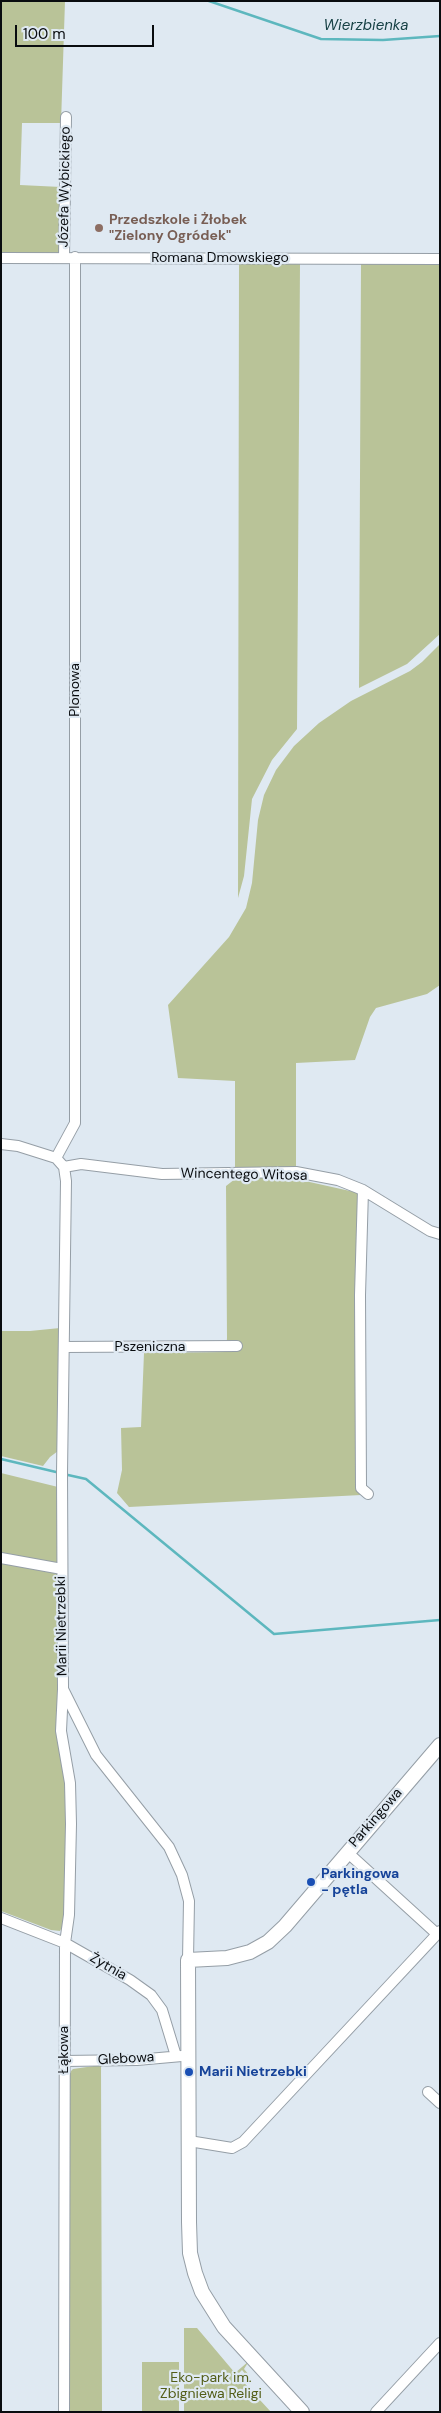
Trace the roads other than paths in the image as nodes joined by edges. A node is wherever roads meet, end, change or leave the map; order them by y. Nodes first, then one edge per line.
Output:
1 (66, 118) dead end
2 (70, 257) junction
3 (1, 258) edge
4 (440, 259) edge
5 (1, 1144) edge
6 (56, 1158) junction
7 (64, 1167) junction
8 (363, 1190) junction
9 (440, 1234) edge
10 (237, 1346) dead end
11 (64, 1347) junction
12 (368, 1494) dead end
13 (1, 1558) edge
14 (62, 1569) junction
15 (63, 1689) junction
16 (440, 1744) edge
17 (348, 1852) junction
18 (1, 1918) edge
19 (438, 1933) edge
20 (65, 1943) junction
21 (188, 1960) junction
22 (182, 2056) junction
23 (64, 2061) junction
24 (428, 2092) dead end
25 (440, 2103) edge
26 (189, 2141) junction
27 (440, 2343) edge
28 (64, 2412) edge
29 (302, 2412) edge
30 (376, 2412) edge

1 - 2 street, Józefa Wybickiego
2 - 3 street, Romana Dmowskiego
2 - 4 street, Romana Dmowskiego
2 - 6 street, Plonowa
5 - 6 street
6 - 7 street
7 - 8 street, Wincentego Witosa
7 - 11 street, Marii Nietrzebki
8 - 9 street, Wincentego Witosa
8 - 12 street
10 - 11 street, Pszeniczna
11 - 14 street, Marii Nietrzebki
13 - 14 street
14 - 15 street, Marii Nietrzebki
15 - 20 street, Łąkowa
15 - 21 street, Marii Nietrzebki
16 - 17 street, Parkingowa
17 - 19 street
17 - 21 street, Parkingowa
18 - 20 street, Żytnia
19 - 26 street
20 - 22 street, Żytnia
20 - 23 street, Łąkowa
21 - 22 street, Marii Nietrzebki
22 - 23 street, Glebowa
22 - 26 street, Marii Nietrzebki
23 - 28 street, Łąkowa
24 - 25 street
26 - 29 street, Marii Nietrzebki
27 - 30 street

